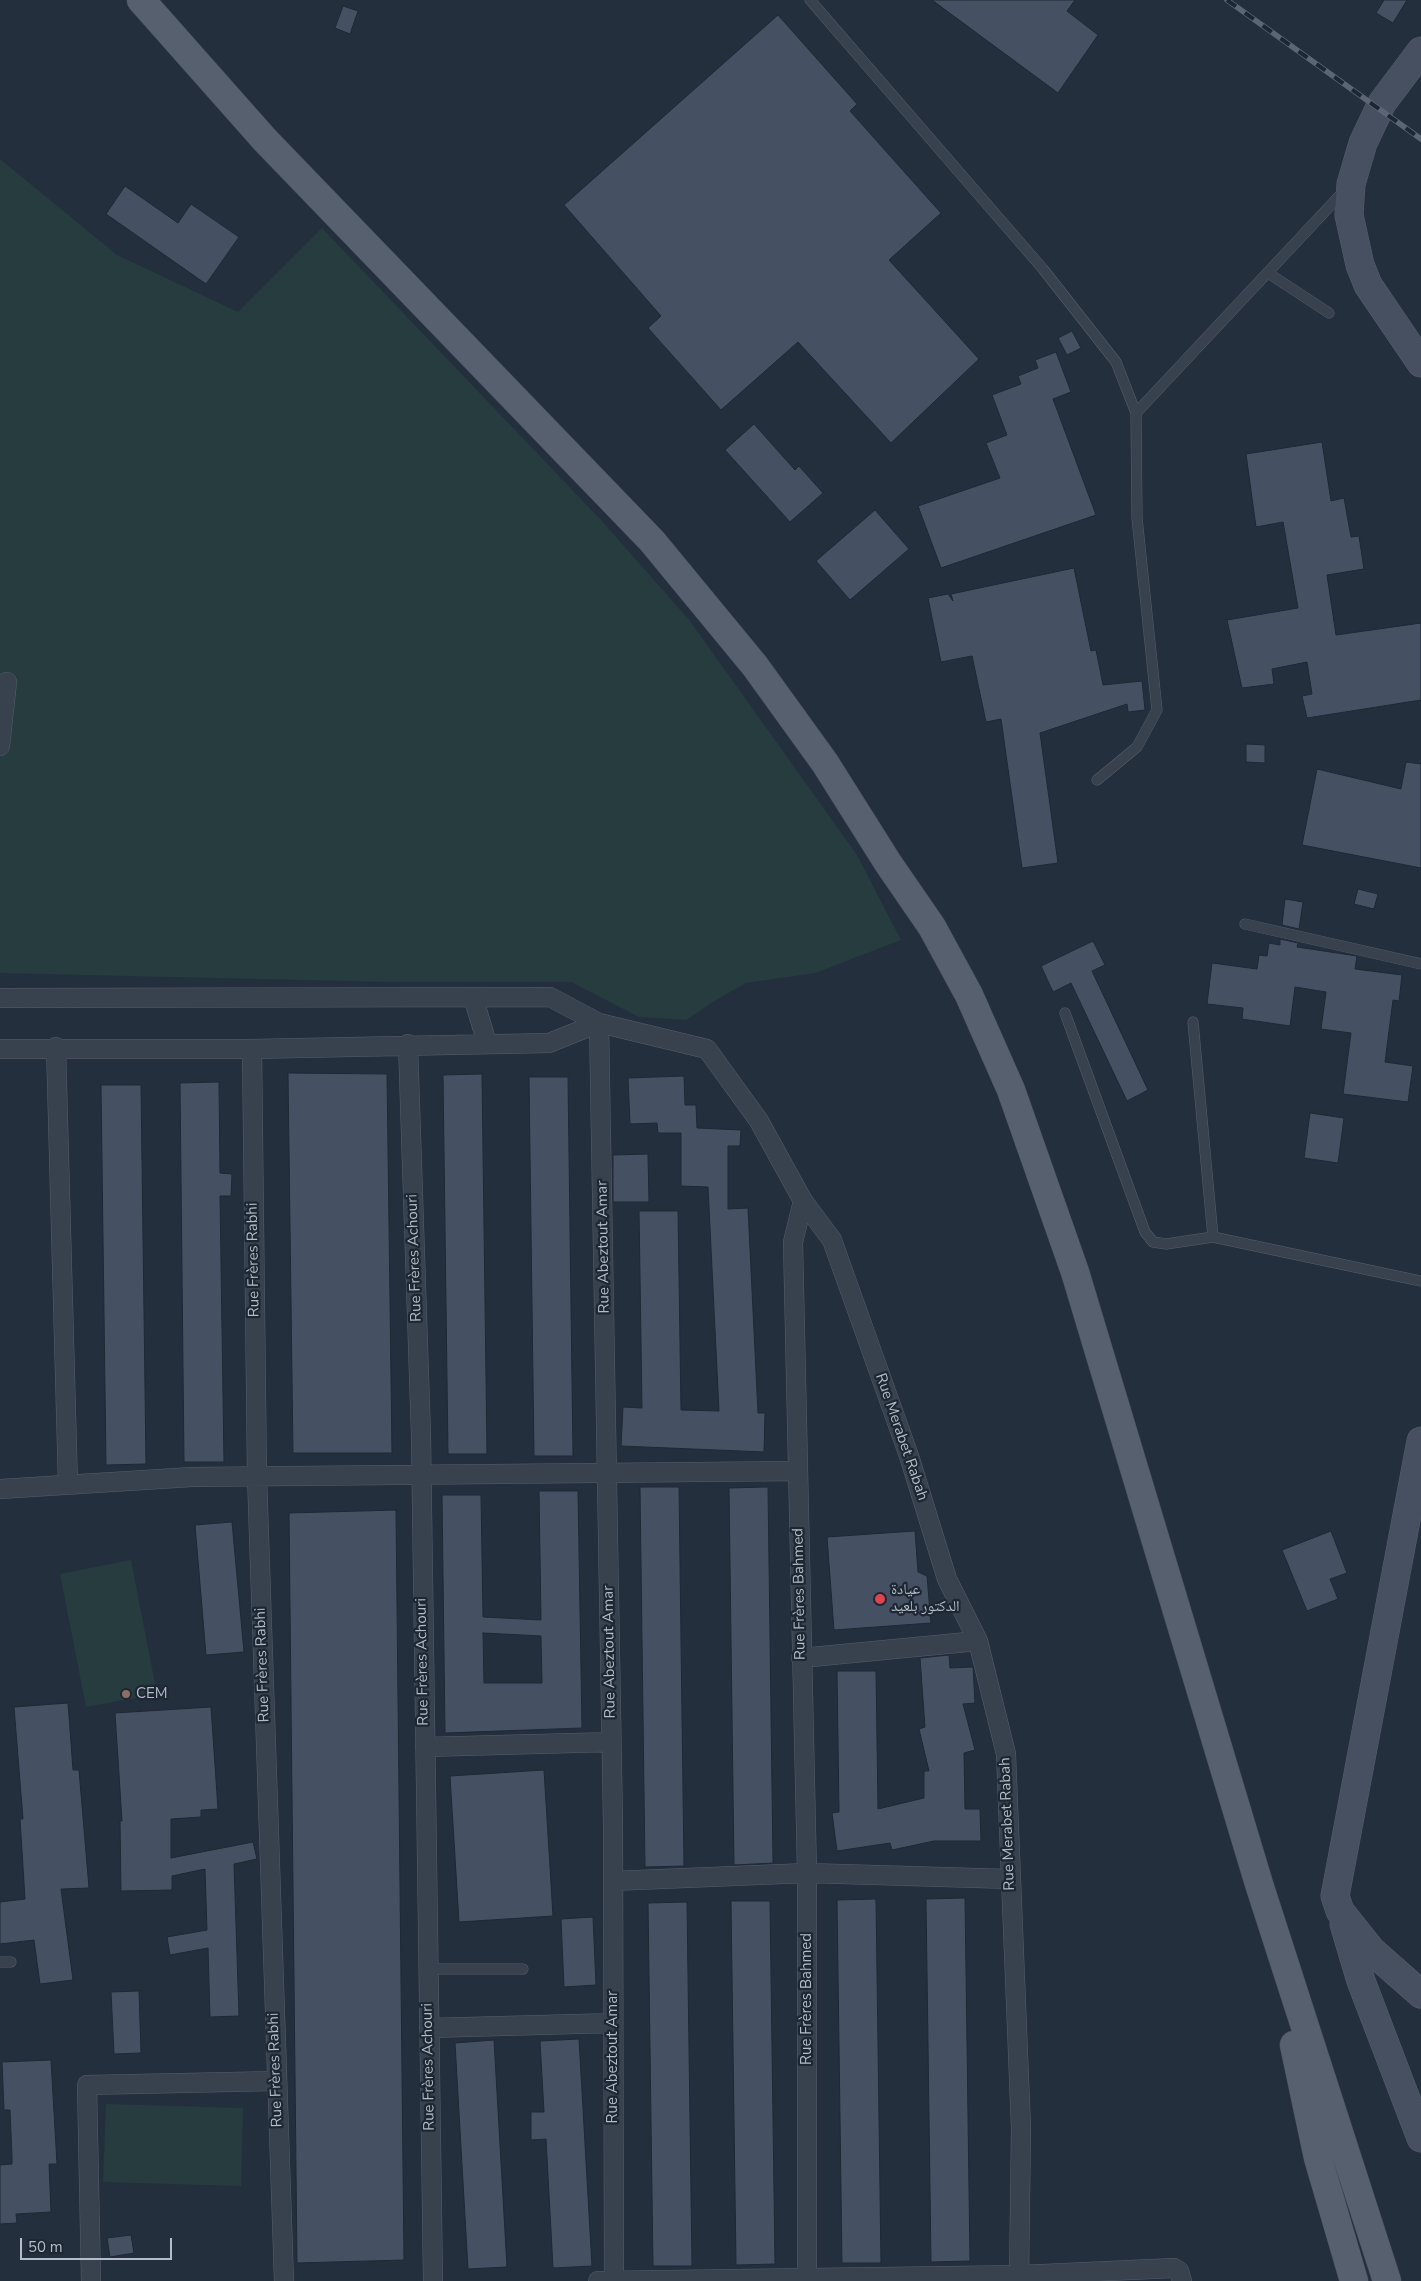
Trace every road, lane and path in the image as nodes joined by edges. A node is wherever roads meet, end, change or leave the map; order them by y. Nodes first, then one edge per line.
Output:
1 (141, 0) edge
2 (810, 0) edge
3 (1421, 52) edge
4 (1351, 184) junction
5 (1268, 273) junction
6 (1328, 313) dead end
7 (1421, 364) edge
8 (1136, 413) junction
9 (6, 682) dead end
10 (0, 746) edge
11 (1097, 780) dead end
12 (1245, 924) dead end
13 (1421, 964) edge
14 (473, 997) junction
15 (0, 998) edge
16 (1065, 1013) dead end
17 (1193, 1022) dead end
18 (599, 1023) junction
19 (487, 1043) junction
20 (408, 1044) junction
21 (56, 1047) junction
22 (0, 1049) edge
23 (252, 1049) junction
24 (804, 1201) junction
25 (1213, 1237) junction
26 (1421, 1282) edge
27 (1421, 1441) edge
28 (797, 1471) junction
29 (606, 1473) junction
30 (420, 1475) junction
31 (257, 1476) junction
32 (68, 1485) junction
33 (0, 1489) edge
34 (978, 1641) junction
35 (801, 1658) junction
36 (611, 1742) junction
37 (425, 1748) junction
38 (807, 1873) junction
39 (1010, 1879) junction
40 (613, 1881) junction
41 (1259, 1884) junction
42 (1340, 1911) junction
43 (0, 1962) edge
44 (11, 1962) dead end
45 (428, 1969) junction
46 (524, 1969) dead end
47 (1421, 1994) edge
48 (613, 2023) junction
49 (429, 2028) junction
50 (277, 2081) junction
51 (1421, 2138) edge
52 (1020, 2278) edge
53 (807, 2279) junction
54 (1182, 2279) edge
55 (91, 2281) edge
56 (284, 2281) edge
57 (432, 2281) edge
58 (598, 2281) edge
59 (614, 2281) edge
60 (1354, 2281) edge
61 (1387, 2281) edge

1 - 41 main road
2 - 8 lane
3 - 4 main road
4 - 5 lane
4 - 7 main road
5 - 6 lane
5 - 8 lane
8 - 11 lane
9 - 10 street
12 - 13 lane
14 - 15 street
14 - 18 street
14 - 19 street
16 - 25 lane
17 - 25 lane
18 - 19 street
18 - 24 street
18 - 29 street, Rue Abeztout Amar
19 - 20 street
20 - 23 street
20 - 30 street, Rue Frères Achouri
21 - 22 street
21 - 23 street
21 - 32 street
23 - 31 street, Rue Frères Rabhi
24 - 28 street, Rue Frères Bahmed
24 - 34 street, Rue Merabet Rabah
25 - 26 lane
27 - 42 main road
28 - 29 street
28 - 35 street, Rue Frères Bahmed
29 - 30 street
29 - 36 street, Rue Abeztout Amar
30 - 31 street
30 - 37 street, Rue Frères Achouri
31 - 32 street
31 - 50 street, Rue Frères Rabhi
32 - 33 street
34 - 35 street
34 - 39 street, Rue Merabet Rabah
35 - 38 street, Rue Frères Bahmed
36 - 37 street
36 - 40 street, Rue Abeztout Amar
37 - 45 street, Rue Frères Achouri
38 - 39 street
38 - 40 street
38 - 53 street, Rue Frères Bahmed
39 - 52 street, Rue Merabet Rabah
40 - 48 street, Rue Abeztout Amar
41 - 60 main road
41 - 61 main road
42 - 47 main road
42 - 51 main road
43 - 44 lane
45 - 46 lane
45 - 49 street, Rue Frères Achouri
48 - 49 street
48 - 59 street, Rue Abeztout Amar
49 - 57 street, Rue Frères Achouri
50 - 55 street
50 - 56 street, Rue Frères Rabhi
52 - 53 street
52 - 54 street
53 - 59 street
58 - 59 street

